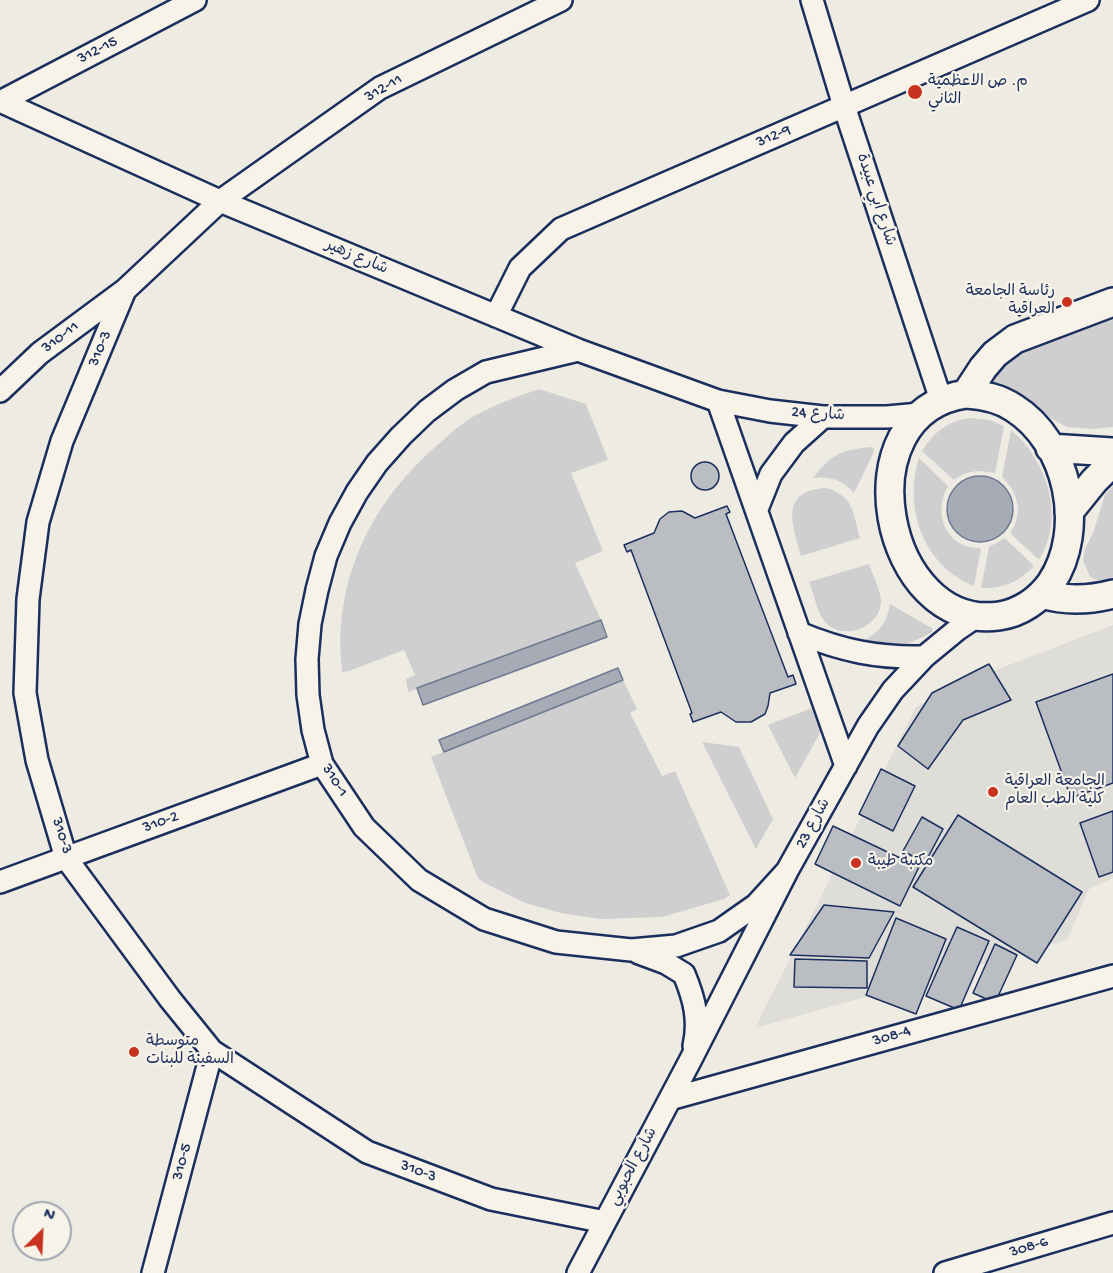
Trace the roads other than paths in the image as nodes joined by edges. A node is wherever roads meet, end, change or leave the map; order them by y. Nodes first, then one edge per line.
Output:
1 (195, 0) edge
2 (561, 0) edge
3 (812, 0) edge
4 (1088, 0) edge
5 (0, 101) edge
6 (844, 106) junction
7 (220, 201) junction
8 (125, 290) junction
9 (1113, 302) edge
10 (496, 316) junction
11 (578, 350) junction
12 (0, 391) edge
13 (718, 400) junction
14 (942, 402) junction
15 (823, 417) junction
16 (1050, 448) junction
17 (1113, 453) edge
18 (1113, 462) edge
19 (756, 509) junction
20 (1069, 513) junction
21 (1042, 594) junction
22 (1113, 594) edge
23 (977, 616) junction
24 (799, 633) junction
25 (924, 657) junction
26 (322, 764) junction
27 (846, 766) junction
28 (66, 858) junction
29 (787, 871) junction
30 (0, 882) edge
31 (631, 950) junction
32 (1113, 976) edge
33 (212, 1051) junction
34 (690, 1061) junction
35 (670, 1099) junction
36 (605, 1222) junction
37 (1113, 1223) edge
38 (953, 1272) edge
39 (153, 1273) edge
40 (578, 1273) edge

1 - 5 street, 312-15
2 - 7 street, 312-11
3 - 6 street, شارع ابي عبيدة
4 - 6 street, 312-9
5 - 7 street, شارع زهير
6 - 10 street, 312-9
6 - 14 street, شارع ابي عبيدة
7 - 8 street, 310-3
7 - 10 street, شارع زهير
8 - 12 street, 310-11
8 - 28 street, 310-3
9 - 14 street
10 - 11 street, شارع زهير
11 - 13 street, شارع زهير
11 - 26 street, 310-1
13 - 15 street, شارع 24
13 - 19 street
14 - 15 street, شارع 24
14 - 16 street
14 - 23 street
15 - 19 street
16 - 17 street
16 - 20 street
18 - 20 street
19 - 24 street
20 - 21 street
21 - 22 street
21 - 23 street
23 - 25 street, شارع 23
24 - 25 street
24 - 27 street
25 - 27 street, شارع 23
26 - 28 street, 310-2
26 - 31 street, 310-1
27 - 29 street, شارع 23
28 - 30 street, 310-2
28 - 33 street, 310-3
29 - 31 street, 310-1
29 - 34 street, شارع 23
31 - 34 street
32 - 35 street, 308-4
33 - 36 street, 310-3
33 - 39 street, 310-5
34 - 35 street, شارع الحبوبي
35 - 36 street, شارع الحبوبي
36 - 40 street, شارع الحبوبي
37 - 38 street, 308-6

